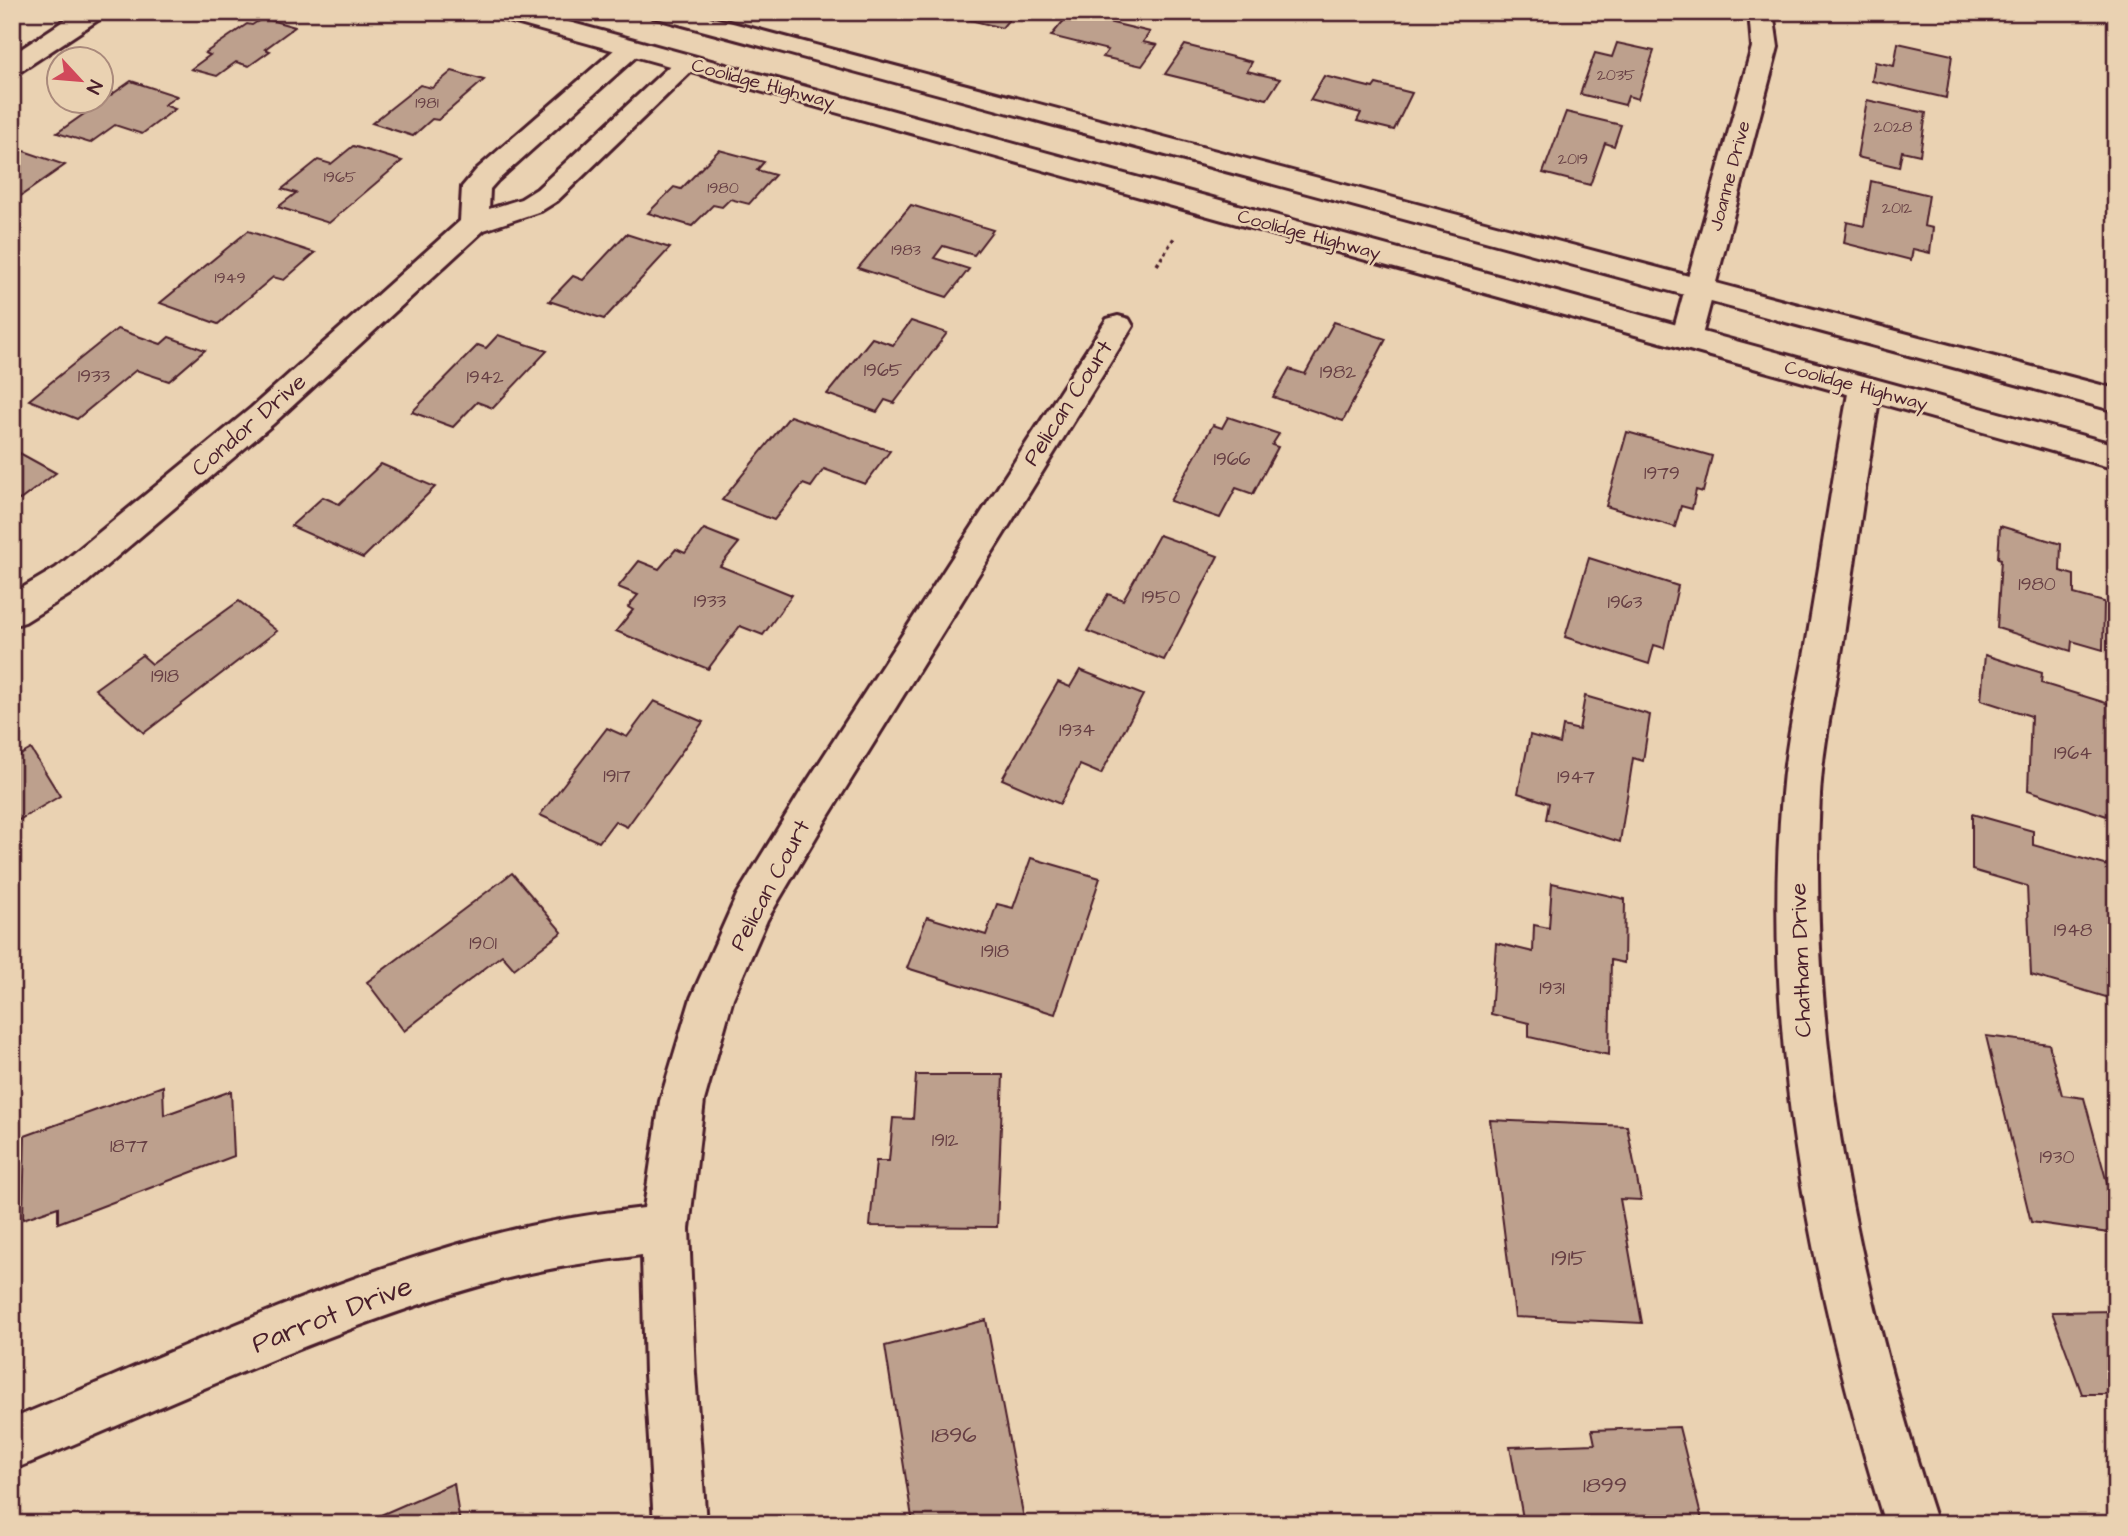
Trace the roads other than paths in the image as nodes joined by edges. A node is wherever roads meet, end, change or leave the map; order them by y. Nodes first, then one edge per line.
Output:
1 (503, 12) edge
2 (662, 12) edge
3 (1761, 12) edge
4 (89, 15) dead end
5 (631, 48) junction
6 (687, 63) junction
7 (12, 66) edge
8 (474, 224) junction
9 (1699, 289) junction
10 (1118, 326) dead end
11 (1686, 339) junction
12 (1865, 388) junction
13 (2116, 400) edge
14 (2116, 457) edge
15 (12, 612) edge
16 (665, 1229) junction
17 (12, 1445) edge
18 (680, 1524) edge
19 (1911, 1524) edge

1 - 5 street, Coolidge Highway
2 - 9 street, Coolidge Highway
3 - 9 street, Joanne Drive
4 - 7 street
5 - 6 street, Coolidge Highway
5 - 8 street
6 - 8 street, Condor Drive
6 - 11 street, Coolidge Highway
8 - 15 street, Condor Drive
9 - 11 street, Joanne Drive
9 - 13 street, Coolidge Highway
10 - 16 street, Pelican Court
11 - 12 street, Coolidge Highway
12 - 14 street, Coolidge Highway
12 - 19 street, Chatham Drive
16 - 17 street, Parrot Drive
16 - 18 street, Pelican Court

